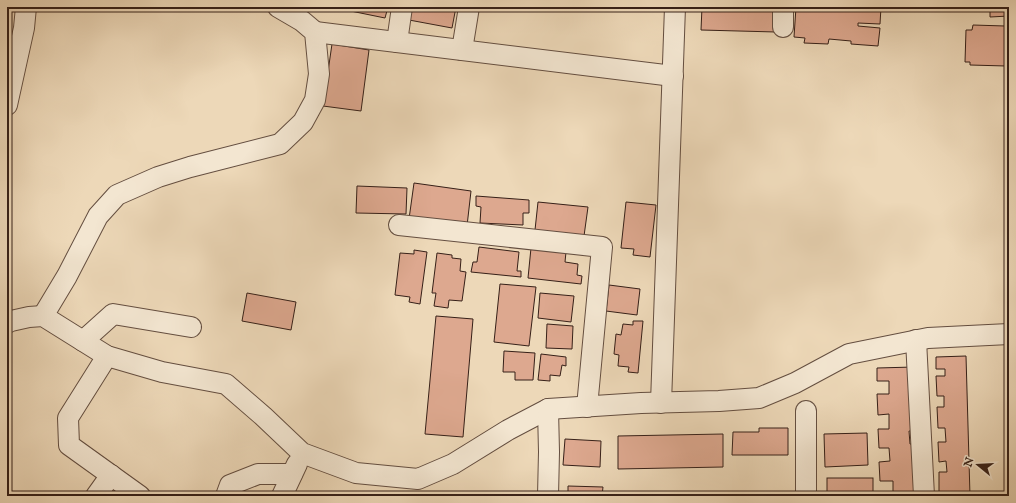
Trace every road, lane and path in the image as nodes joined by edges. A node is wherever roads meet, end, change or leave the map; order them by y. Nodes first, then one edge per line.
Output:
1 (26, 7) edge
2 (402, 7) edge
3 (469, 7) edge
4 (675, 7) edge
5 (783, 7) edge
6 (282, 8) edge
7 (783, 27) dead end
8 (315, 32) junction
9 (397, 42) junction
10 (462, 50) junction
11 (673, 76) junction
12 (7, 105) edge
13 (399, 226) dead end
14 (7, 307) edge
15 (36, 317) junction
16 (7, 323) edge
17 (191, 327) dead end
18 (1009, 334) edge
19 (916, 340) junction
20 (83, 341) junction
21 (107, 356) junction
22 (661, 403) junction
23 (587, 407) junction
24 (548, 409) junction
25 (806, 412) dead end
26 (302, 453) junction
27 (292, 474) junction
28 (111, 475) junction
29 (96, 496) edge
30 (140, 496) edge
31 (226, 496) edge
32 (282, 496) edge
33 (548, 496) edge
34 (806, 496) edge
35 (924, 496) edge

1 - 12 street
2 - 9 street
3 - 10 street
4 - 11 street
5 - 7 street
6 - 8 street
8 - 9 street
8 - 15 street
9 - 10 street
10 - 11 street
11 - 22 street
13 - 23 street
14 - 15 street
15 - 16 street
15 - 20 street
17 - 20 street
18 - 19 street
19 - 22 street
19 - 35 street
20 - 21 street
21 - 26 street
21 - 28 street
22 - 23 street
23 - 24 street
24 - 26 street
24 - 33 street
25 - 34 street
26 - 27 street
27 - 31 street
27 - 32 street
28 - 29 street
28 - 30 street

